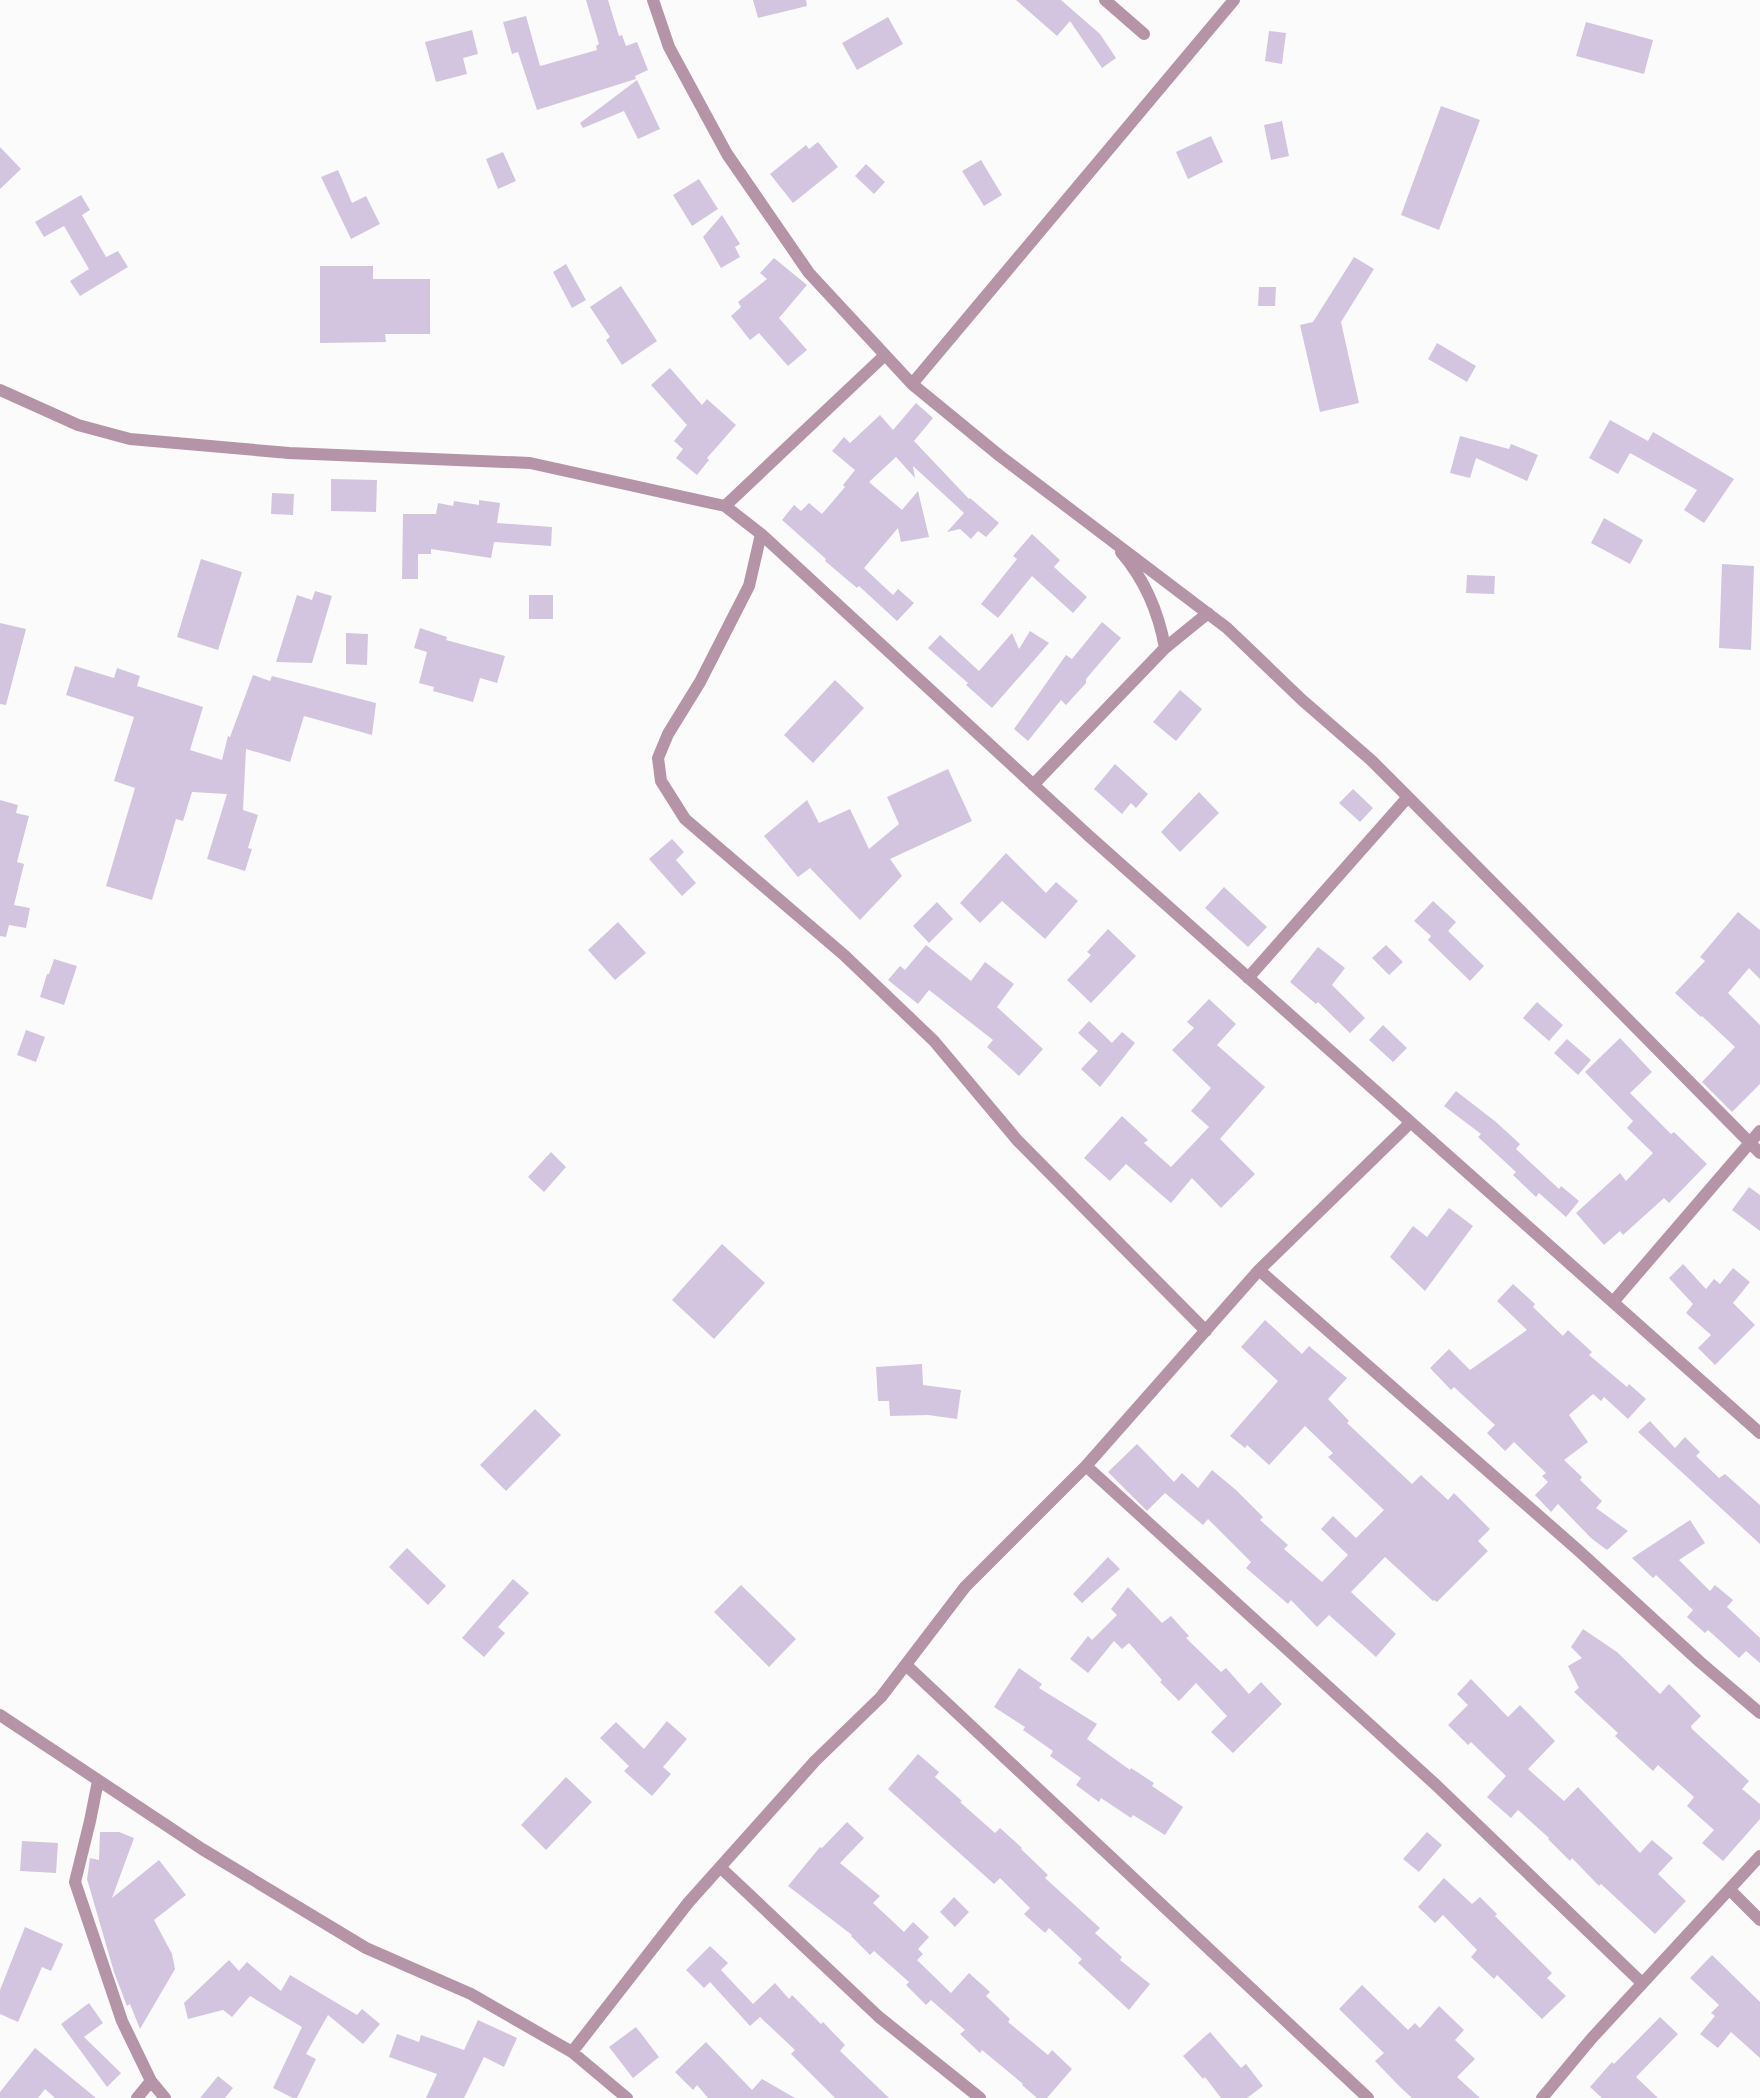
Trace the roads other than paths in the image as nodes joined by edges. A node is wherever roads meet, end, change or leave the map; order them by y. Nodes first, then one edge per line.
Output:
1 (653, 0) edge
2 (1105, 0) edge
3 (1234, 0) edge
4 (1144, 34) dead end
5 (885, 356) junction
6 (912, 384) junction
7 (0, 390) edge
8 (725, 506) junction
9 (761, 534) junction
10 (1108, 536) junction
11 (1208, 613) junction
12 (1165, 648) junction
13 (1033, 785) junction
14 (1408, 797) junction
15 (1248, 978) junction
16 (1410, 1123) junction
17 (1760, 1131) edge
18 (1749, 1143) junction
19 (1760, 1153) edge
20 (1259, 1270) junction
21 (1613, 1302) junction
22 (1206, 1331) junction
23 (1760, 1433) edge
24 (1086, 1466) junction
25 (906, 1665) junction
26 (1760, 1713) edge
27 (0, 1715) edge
28 (98, 1781) junction
29 (1760, 1856) edge
30 (721, 1868) junction
31 (1730, 1890) junction
32 (1760, 1920) edge
33 (1642, 1983) junction
34 (572, 2052) junction
35 (151, 2081) junction
36 (137, 2098) edge
37 (165, 2098) edge
38 (627, 2098) edge
39 (980, 2098) edge
40 (1368, 2098) edge
41 (1543, 2098) edge

1 - 5 street
2 - 4 street
3 - 6 street
5 - 6 street
5 - 8 street
6 - 10 street
7 - 8 street
8 - 9 street
9 - 13 street
9 - 22 street
10 - 11 street
10 - 12 street
11 - 12 street
11 - 14 street
12 - 13 street
13 - 15 street
14 - 15 street
14 - 18 street
15 - 16 street
16 - 20 street
16 - 21 street
17 - 18 street
18 - 19 street
18 - 21 street
20 - 22 street
20 - 26 street
21 - 23 street
22 - 24 street
24 - 25 street
24 - 33 street
25 - 30 street
25 - 40 street
27 - 28 street
28 - 34 street
28 - 35 street
29 - 31 street
30 - 34 street
30 - 39 street
31 - 32 street
31 - 33 street
33 - 41 street
34 - 38 street
35 - 36 street
35 - 37 street

